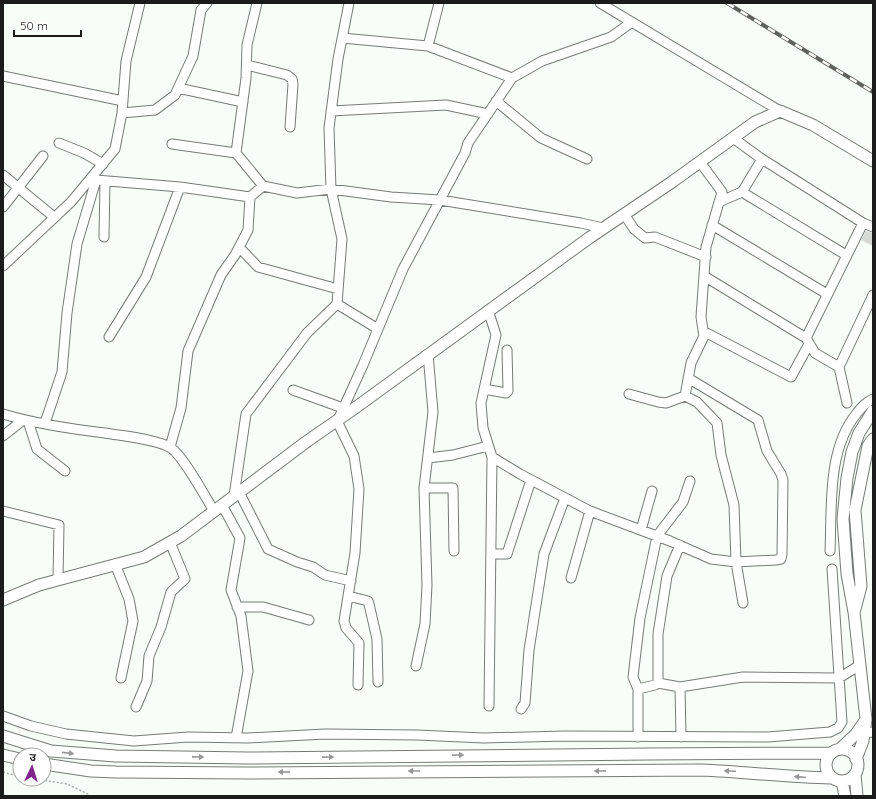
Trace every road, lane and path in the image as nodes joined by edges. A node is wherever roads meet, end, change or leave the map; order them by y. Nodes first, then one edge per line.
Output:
1 (140, 3) edge
2 (208, 3) edge
3 (256, 3) edge
4 (349, 3) edge
5 (439, 3) edge
6 (600, 3) edge
7 (632, 22) junction
8 (342, 38) junction
9 (428, 46) junction
10 (247, 65) junction
11 (3, 76) edge
12 (512, 78) junction
13 (178, 88) junction
14 (123, 101) junction
15 (496, 101) junction
16 (243, 102) junction
17 (331, 111) junction
18 (780, 111) junction
19 (122, 113) junction
20 (488, 114) junction
21 (290, 127) dead end
22 (733, 138) junction
23 (59, 143) dead end
24 (172, 144) dead end
25 (236, 153) junction
26 (43, 156) dead end
27 (586, 159) dead end
28 (762, 159) junction
29 (873, 161) edge
30 (700, 162) junction
31 (103, 164) junction
32 (3, 175) edge
33 (97, 180) junction
34 (263, 186) junction
35 (180, 187) junction
36 (19, 188) junction
37 (331, 189) junction
38 (742, 192) junction
39 (250, 197) junction
40 (440, 200) junction
41 (719, 202) junction
42 (3, 207) edge
43 (624, 214) junction
44 (54, 217) junction
45 (863, 222) junction
46 (712, 225) junction
47 (873, 227) edge
48 (603, 228) junction
49 (104, 237) dead end
50 (239, 247) junction
51 (846, 255) junction
52 (706, 257) junction
53 (3, 266) edge
54 (704, 276) junction
55 (338, 289) junction
56 (827, 294) junction
57 (873, 295) edge
58 (337, 304) junction
59 (488, 310) junction
60 (378, 329) junction
61 (703, 331) junction
62 (109, 337) dead end
63 (807, 341) junction
64 (507, 350) dead end
65 (428, 354) junction
66 (840, 367) junction
67 (688, 378) junction
68 (484, 389) junction
69 (293, 390) dead end
70 (630, 394) dead end
71 (685, 396) junction
72 (873, 399) edge
73 (847, 403) dead end
74 (343, 408) junction
75 (873, 411) edge
76 (3, 414) edge
77 (337, 420) junction
78 (25, 421) junction
79 (45, 423) junction
80 (3, 436) edge
81 (873, 439) edge
82 (488, 446) junction
83 (170, 448) junction
84 (492, 457) junction
85 (428, 458) junction
86 (65, 471) dead end
87 (531, 480) junction
88 (690, 481) dead end
89 (424, 488) junction
90 (652, 491) dead end
91 (236, 494) junction
92 (565, 498) junction
93 (218, 508) junction
94 (590, 510) junction
95 (3, 511) edge
96 (641, 530) junction
97 (657, 536) junction
98 (170, 542) junction
99 (680, 545) junction
100 (454, 551) dead end
101 (830, 551) dead end
102 (491, 554) junction
103 (736, 562) junction
104 (115, 564) junction
105 (832, 569) dead end
106 (571, 578) dead end
107 (58, 579) junction
108 (351, 581) junction
109 (348, 596) junction
110 (3, 600) edge
111 (744, 603) dead end
112 (237, 607) junction
113 (854, 612) junction
114 (308, 620) dead end
115 (860, 665) junction
116 (416, 666) dead end
117 (121, 678) dead end
118 (839, 678) junction
119 (378, 682) dead end
120 (658, 683) junction
121 (358, 685) dead end
122 (680, 687) junction
123 (638, 689) junction
124 (136, 706) dead end
125 (489, 706) dead end
126 (521, 709) dead end
127 (3, 716) edge
128 (866, 719) junction
129 (869, 733) edge
130 (3, 736) edge
131 (638, 737) junction
132 (681, 737) junction
133 (236, 738) junction
134 (835, 751) junction
135 (856, 759) junction
136 (52, 765) edge
137 (855, 774) junction
138 (837, 779) junction
139 (52, 782) edge
140 (90, 795) edge
141 (845, 796) edge
142 (857, 796) edge

1 - 14 street
2 - 13 street
3 - 10 street
4 - 8 street
5 - 9 street
6 - 7 street
7 - 12 street
7 - 18 street
8 - 9 street
8 - 17 street
9 - 12 street
10 - 16 street
10 - 21 street
11 - 14 street
12 - 15 street
13 - 16 street
13 - 19 street
14 - 19 street
15 - 20 street
15 - 27 street
16 - 25 street
17 - 20 street
17 - 37 street
18 - 22 main road
18 - 29 main road
19 - 31 street
20 - 40 street
22 - 28 street
22 - 30 main road
23 - 31 street
24 - 25 street
25 - 34 street
26 - 36 street
28 - 38 street
28 - 45 street
30 - 41 street
30 - 43 main road
31 - 33 street
32 - 36 street
33 - 35 street
33 - 44 street
33 - 49 street
33 - 79 street
34 - 37 street
34 - 39 street
35 - 39 street
35 - 62 street
36 - 42 street
36 - 44 street
37 - 40 street
37 - 55 street
38 - 41 street
38 - 51 street
39 - 50 street
40 - 48 street
40 - 60 street
41 - 46 street
43 - 48 main road
43 - 52 street
44 - 53 street
45 - 47 street
45 - 51 street
46 - 52 street
46 - 56 street
48 - 59 main road
50 - 55 street
50 - 83 street
51 - 56 street
52 - 54 street
54 - 61 street
54 - 63 street
55 - 58 street
56 - 63 street
57 - 66 street
58 - 60 street
58 - 91 street
59 - 65 main road
59 - 68 street
60 - 74 street
61 - 63 street
61 - 67 street
63 - 66 street
64 - 68 street
65 - 77 main road
65 - 85 street
66 - 73 street
67 - 71 street
67 - 103 street
68 - 82 street
69 - 74 street
70 - 71 street
71 - 103 street
72 - 101 street
74 - 77 street
75 - 113 main road
76 - 78 street
77 - 91 main road
77 - 108 street
78 - 79 street
78 - 80 street
78 - 86 street
79 - 83 street
81 - 113 main road
82 - 84 street
82 - 85 street
83 - 93 street
84 - 87 street
84 - 102 street
85 - 89 street
87 - 92 street
87 - 102 street
88 - 97 street
89 - 100 street
89 - 116 street
90 - 96 street
91 - 93 main road
91 - 108 street
92 - 94 street
92 - 126 street
93 - 98 main road
93 - 112 street
94 - 96 street
94 - 106 street
95 - 107 street
96 - 97 street
97 - 99 street
97 - 123 street
98 - 104 main road
98 - 124 street
99 - 103 street
99 - 120 street
102 - 125 street
103 - 111 street
104 - 107 main road
104 - 117 street
105 - 118 street
107 - 110 main road
108 - 109 street
109 - 119 street
109 - 121 street
112 - 114 street
112 - 133 street
113 - 115 main road
115 - 118 street
115 - 128 main road
118 - 122 street
118 - 132 street
120 - 122 street
120 - 123 street
122 - 132 street
123 - 131 street
127 - 133 street
128 - 129 main road
128 - 134 main road
129 - 135 main road
130 -> 134 main road
131 - 132 street
131 - 133 street
134 - 135 main road
134 - 138 main road
135 - 137 main road
138 -> 136 main road
137 - 138 main road
137 - 142 main road
138 - 141 main road
139 - 140 path

